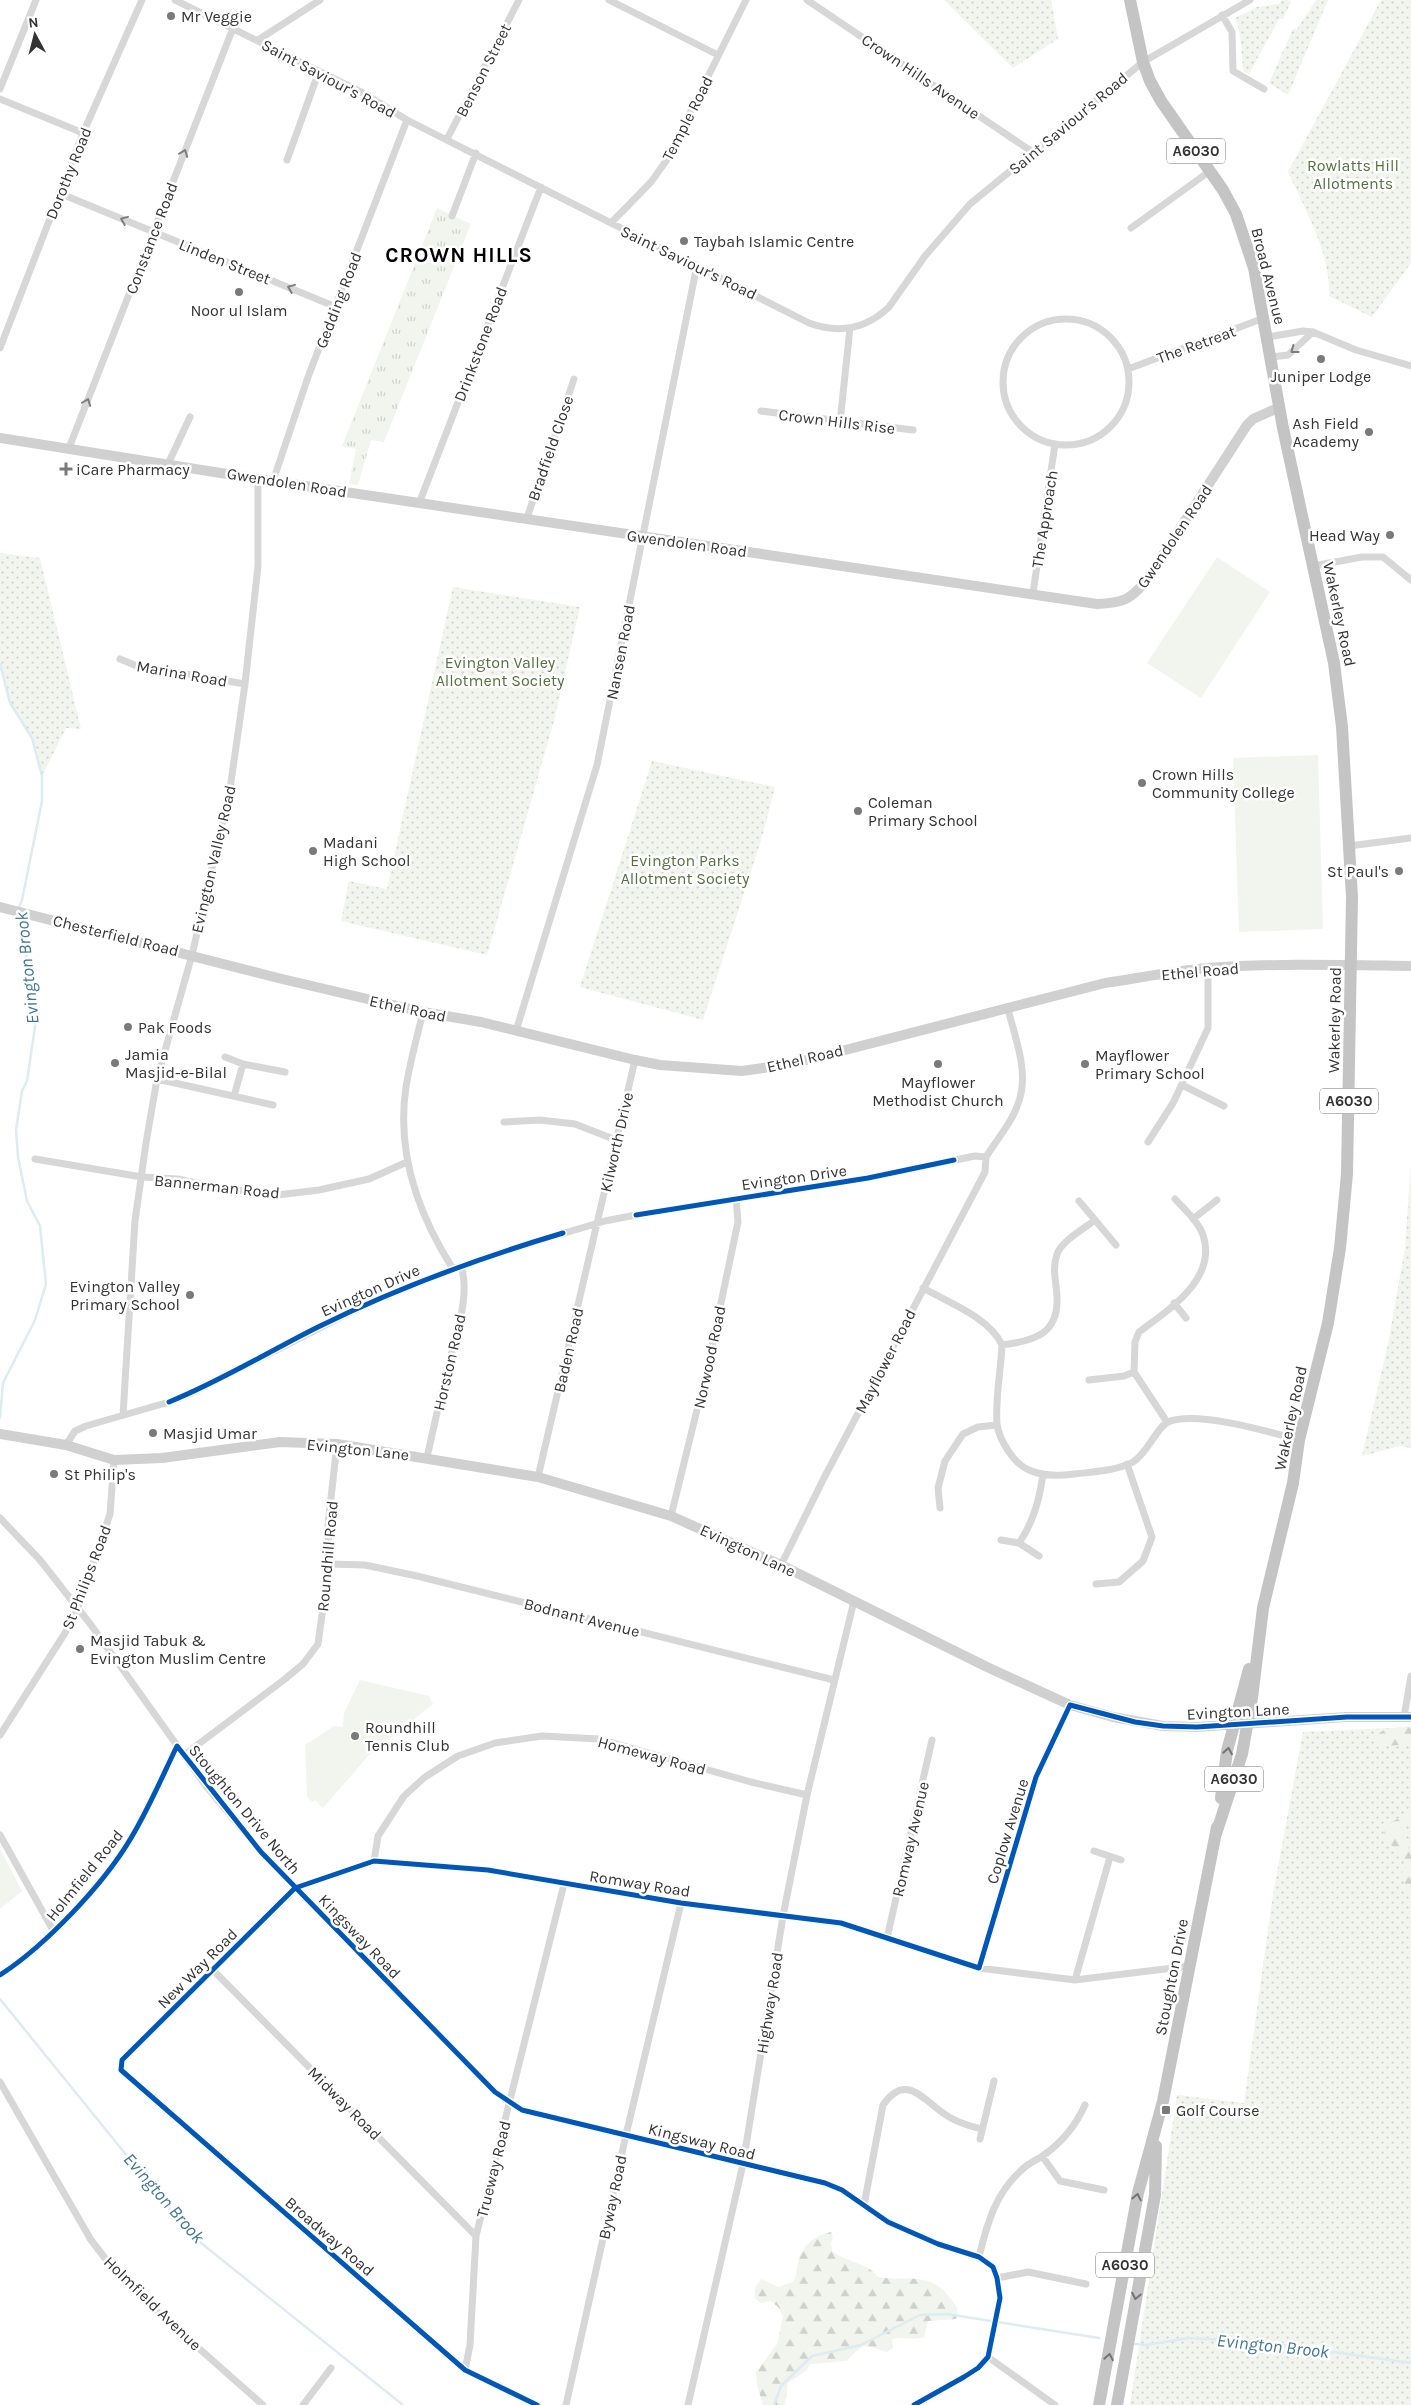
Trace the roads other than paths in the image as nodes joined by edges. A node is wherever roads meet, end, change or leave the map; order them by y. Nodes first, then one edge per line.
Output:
1 (36, 0) edge
2 (142, 0) edge
3 (175, 0) edge
4 (320, 0) edge
5 (519, 0) edge
6 (609, 0) edge
7 (746, 0) edge
8 (807, 0) edge
9 (1130, 0) edge
10 (1250, 0) edge
11 (1222, 15) junction
12 (233, 28) junction
13 (258, 40) junction
14 (718, 55) junction
15 (1143, 62) junction
16 (319, 71) junction
17 (0, 89) edge
18 (1264, 89) dead end
19 (0, 99) edge
20 (407, 120) junction
21 (83, 133) junction
22 (447, 139) junction
23 (1034, 152) junction
24 (476, 153) junction
25 (286, 160) dead end
26 (1210, 171) junction
27 (541, 187) junction
28 (59, 193) junction
29 (452, 216) dead end
30 (610, 223) junction
31 (1131, 228) dead end
32 (154, 232) junction
33 (697, 265) junction
34 (336, 306) junction
35 (1264, 318) junction
36 (850, 328) junction
37 (1313, 332) junction
38 (1268, 337) junction
39 (0, 348) edge
40 (1271, 357) junction
41 (1411, 366) edge
42 (1128, 369) junction
43 (574, 379) dead end
44 (1280, 408) junction
45 (761, 411) dead end
46 (190, 417) dead end
47 (840, 422) junction
48 (913, 430) dead end
49 (0, 438) edge
50 (1055, 444) junction
51 (69, 448) junction
52 (168, 464) junction
53 (258, 478) junction
54 (273, 481) junction
55 (420, 501) junction
56 (527, 518) junction
57 (642, 536) junction
58 (1313, 566) junction
59 (1411, 580) edge
60 (1032, 593) junction
61 (120, 659) dead end
62 (245, 684) junction
63 (1411, 838) edge
64 (1349, 846) junction
65 (0, 907) edge
66 (197, 956) junction
67 (1352, 965) junction
68 (1411, 966) edge
69 (1208, 968) junction
70 (1008, 1009) junction
71 (423, 1012) junction
72 (516, 1031) junction
73 (225, 1057) dead end
74 (634, 1060) junction
75 (243, 1064) junction
76 (285, 1072) dead end
77 (157, 1079) junction
78 (1182, 1085) junction
79 (234, 1096) junction
80 (273, 1105) dead end
81 (1224, 1106) dead end
82 (504, 1122) dead end
83 (616, 1140) junction
84 (1148, 1142) dead end
85 (986, 1157) junction
86 (35, 1159) dead end
87 (407, 1162) junction
88 (142, 1177) junction
89 (736, 1198) junction
90 (1175, 1199) dead end
91 (1217, 1200) dead end
92 (1079, 1201) dead end
93 (1193, 1219) junction
94 (1094, 1221) junction
95 (598, 1224) junction
96 (1116, 1245) dead end
97 (461, 1266) junction
98 (453, 1269) junction
99 (923, 1288) junction
100 (1174, 1304) junction
101 (1186, 1318) dead end
102 (1002, 1345) junction
103 (1134, 1372) junction
104 (1089, 1380) dead end
105 (123, 1415) junction
106 (1167, 1422) junction
107 (997, 1425) junction
108 (0, 1434) edge
109 (1299, 1440) junction
110 (337, 1444) junction
111 (66, 1445) junction
112 (427, 1457) junction
113 (114, 1460) junction
114 (1127, 1464) junction
115 (1043, 1474) junction
116 (538, 1477) junction
117 (940, 1508) dead end
118 (671, 1516) junction
119 (0, 1518) edge
120 (1001, 1540) dead end
121 (1019, 1543) junction
122 (1039, 1556) dead end
123 (329, 1564) junction
124 (781, 1565) junction
125 (1096, 1584) dead end
126 (854, 1601) junction
127 (78, 1607) junction
128 (1411, 1676) edge
129 (834, 1680) junction
130 (1070, 1705) junction
131 (1408, 1717) edge
132 (1241, 1724) junction
133 (0, 1735) edge
134 (932, 1740) dead end
135 (177, 1746) junction
136 (184, 1755) junction
137 (807, 1794) junction
138 (0, 1835) edge
139 (1094, 1851) dead end
140 (1110, 1856) junction
141 (1121, 1860) dead end
142 (374, 1861) junction
143 (564, 1884) junction
144 (295, 1888) junction
145 (682, 1903) junction
146 (783, 1916) junction
147 (54, 1932) junction
148 (887, 1938) junction
149 (1189, 1966) junction
150 (979, 1968) junction
151 (213, 1970) junction
152 (0, 1975) edge
153 (1075, 1980) junction
154 (120, 2067) joint
155 (994, 2081) dead end
156 (0, 2082) edge
157 (510, 2103) junction
158 (1085, 2105) dead end
159 (1157, 2126) junction
160 (982, 2129) junction
161 (626, 2135) junction
162 (980, 2139) dead end
163 (1042, 2156) junction
164 (744, 2164) junction
165 (1104, 2190) dead end
166 (864, 2205) junction
167 (476, 2236) junction
168 (979, 2257) junction
169 (997, 2278) junction
170 (1086, 2284) dead end
171 (988, 2357) junction
172 (331, 2368) dead end
173 (465, 2370) junction
174 (263, 2405) edge
175 (302, 2405) edge
176 (537, 2405) edge
177 (566, 2405) edge
178 (688, 2405) edge
179 (914, 2405) edge
180 (1055, 2405) edge
181 (1098, 2405) edge
182 (1117, 2405) edge

1 - 17 street
2 - 21 street, Dorothy Road
3 - 12 street, Saint Saviour's Road
4 - 13 street
5 - 22 street, Benson Street
6 - 14 street
7 - 14 street, Temple Road
8 - 23 street, Crown Hills Avenue
9 - 15 highway, Broad Avenue / A6030
10 - 11 street, Saint Saviour's Road
11 - 15 street, Saint Saviour's Road
11 - 18 street
12 - 13 street, Saint Saviour's Road
32 -> 12 street, Constance Road
13 - 16 street, Saint Saviour's Road
14 - 30 street, Temple Road
15 - 23 street, Saint Saviour's Road
15 - 26 highway, Broad Avenue / A6030
16 - 20 street, Saint Saviour's Road
16 - 25 street
19 - 21 street
20 - 22 street, Saint Saviour's Road
20 - 34 street, Gedding Road
21 - 28 street, Dorothy Road
22 - 24 street, Saint Saviour's Road
23 - 36 street, Saint Saviour's Road
24 - 27 street, Saint Saviour's Road
24 - 29 street
26 - 31 street
26 - 35 highway, Broad Avenue / A6030
27 - 30 street, Saint Saviour's Road
27 - 55 street, Drinkstone Road
32 -> 28 street, Linden Street
28 - 39 street, Dorothy Road
30 - 33 street, Saint Saviour's Road
34 -> 32 street, Linden Street
51 -> 32 street, Constance Road
33 - 36 street, Saint Saviour's Road
33 - 57 street, Nansen Road
34 - 54 street, Gedding Road
35 - 38 highway, Broad Avenue / A6030
35 - 42 street, The Retreat
36 - 47 street
37 - 38 street
37 -> 40 street
37 - 41 street
38 - 40 highway, Broad Avenue / A6030
40 - 44 highway, Broad Avenue / A6030
42 - 50 street
42 - 50 street
43 - 56 street, Bradfield Close
44 - 58 highway, Wakerley Road / A6030
44 - 60 street, Gwendolen Road
45 - 47 street, Crown Hills Rise
46 - 52 street
47 - 48 street, Crown Hills Rise
49 - 51 street, Gwendolen Road
50 - 60 street, The Approach
51 - 52 street, Gwendolen Road
52 - 53 street, Gwendolen Road
53 - 54 street, Gwendolen Road
53 - 62 street, Evington Valley Road
54 - 55 street, Gwendolen Road
55 - 56 street, Gwendolen Road
56 - 57 street, Gwendolen Road
57 - 60 street, Gwendolen Road
57 - 72 street, Nansen Road
58 - 59 street
58 - 64 highway, Wakerley Road / A6030
61 - 62 street, Marina Road
62 - 66 street, Evington Valley Road
63 - 64 street
64 - 67 highway, Wakerley Road / A6030
65 - 66 street, Chesterfield Road
66 - 71 street, Ethel Road
66 - 77 street, Evington Valley Road
67 - 68 street, Ethel Road
67 - 69 street, Ethel Road
67 - 109 highway, Wakerley Road / A6030
69 - 70 street, Ethel Road
69 - 78 street
70 - 74 street, Ethel Road
70 - 85 street
71 - 72 street, Ethel Road
71 - 87 street
72 - 74 street, Ethel Road
73 - 75 street
74 - 83 street, Kilworth Drive
75 - 76 street
75 - 79 street
77 - 79 street
77 - 88 street, Evington Valley Road
78 - 81 street
78 - 84 street
79 - 80 street
82 - 83 street
83 - 95 street, Kilworth Drive
85 - 89 street, Evington Drive
85 - 99 street, Mayflower Road
86 - 88 street, Bannerman Road
87 - 88 street, Bannerman Road
87 - 98 street
88 - 105 street, Evington Valley Road
89 - 95 street, Evington Drive
89 - 118 street, Norwood Road
90 - 93 street
91 - 93 street
92 - 94 street
93 - 100 street
94 - 96 street
94 - 102 street
95 - 97 street, Evington Drive
95 - 116 street, Baden Road
97 - 98 street, Evington Drive
97 - 112 street, Horston Road
98 - 105 street, Evington Drive
99 - 102 street
99 - 124 street, Mayflower Road
100 - 101 street
100 - 103 street
102 - 107 street
103 - 104 street
103 - 106 street
105 - 111 street, Evington Drive
106 - 109 street
106 - 114 street
107 - 115 street
107 - 117 street
108 - 111 street, Evington Lane
109 - 132 highway, Wakerley Road / A6030
110 - 112 street, Evington Lane
110 - 113 street, Evington Lane
110 - 123 street, Roundhill Road
111 - 113 street, Evington Lane
112 - 116 street, Evington Lane
113 - 127 street, St Philips Road
114 - 115 street
114 - 125 street
115 - 121 street
116 - 118 street, Evington Lane
118 - 124 street, Evington Lane
119 - 127 street, Stoughton Drive North
120 - 121 street
121 - 122 street
123 - 129 street, Bodnant Avenue
123 - 136 street, Roundhill Road
124 - 126 street, Evington Lane
126 - 129 street, Highway Road
126 - 130 street, Evington Lane
127 - 133 street, St Philips Road
127 - 135 street, Stoughton Drive North
128 - 131 street
129 - 137 street, Highway Road
130 - 132 street, Evington Lane
130 - 150 street, Coplow Avenue
131 - 132 street, Evington Lane
132 - 149 highway, Stoughton Drive / A6030
134 - 148 street, Romway Avenue
135 - 136 street, Stoughton Drive North
135 - 147 street, Holmfield Road
136 - 144 street, Stoughton Drive North
137 - 142 street, Homeway Road
137 - 146 street, Highway Road
138 - 147 street
139 - 140 street
140 - 141 street
140 - 153 street
142 - 143 street, Romway Road
142 - 144 street, Romway Road
143 - 145 street, Romway Road
143 - 157 street, Trueway Road
144 - 151 street, New Way Road
144 - 157 street, Kingsway Road
145 - 146 street, Romway Road
145 - 161 street, Byway Road
146 - 148 street, Romway Road
146 - 164 street, Highway Road
147 - 152 street, Holmfield Road
148 - 150 street, Romway Road
149 - 153 street, Romway Road
149 - 159 highway, Stoughton Drive / A6030
150 - 153 street, Romway Road
151 - 154 street, New Way Road
151 - 167 street, Midway Road
154 - 173 street, Broadway Road
155 - 160 street
156 - 174 street, Holmfield Avenue
157 - 161 street, Kingsway Road
157 - 167 street, Trueway Road
158 - 163 street
181 -> 159 highway, Stoughton Drive / A6030
159 -> 182 highway, Stoughton Drive / A6030
160 - 162 street
160 - 166 street
161 - 164 street, Kingsway Road
161 - 177 street, Byway Road
163 - 165 street
163 - 168 street
164 - 166 street, Kingsway Road
164 - 178 street, Highway Road
166 - 168 street, Kingsway Road
167 - 173 street, Trueway Road
168 - 169 street, Kingsway Road
169 - 170 street
169 - 171 street
171 - 179 street
171 - 180 street
172 - 175 street
173 - 176 street, Broadway Road

